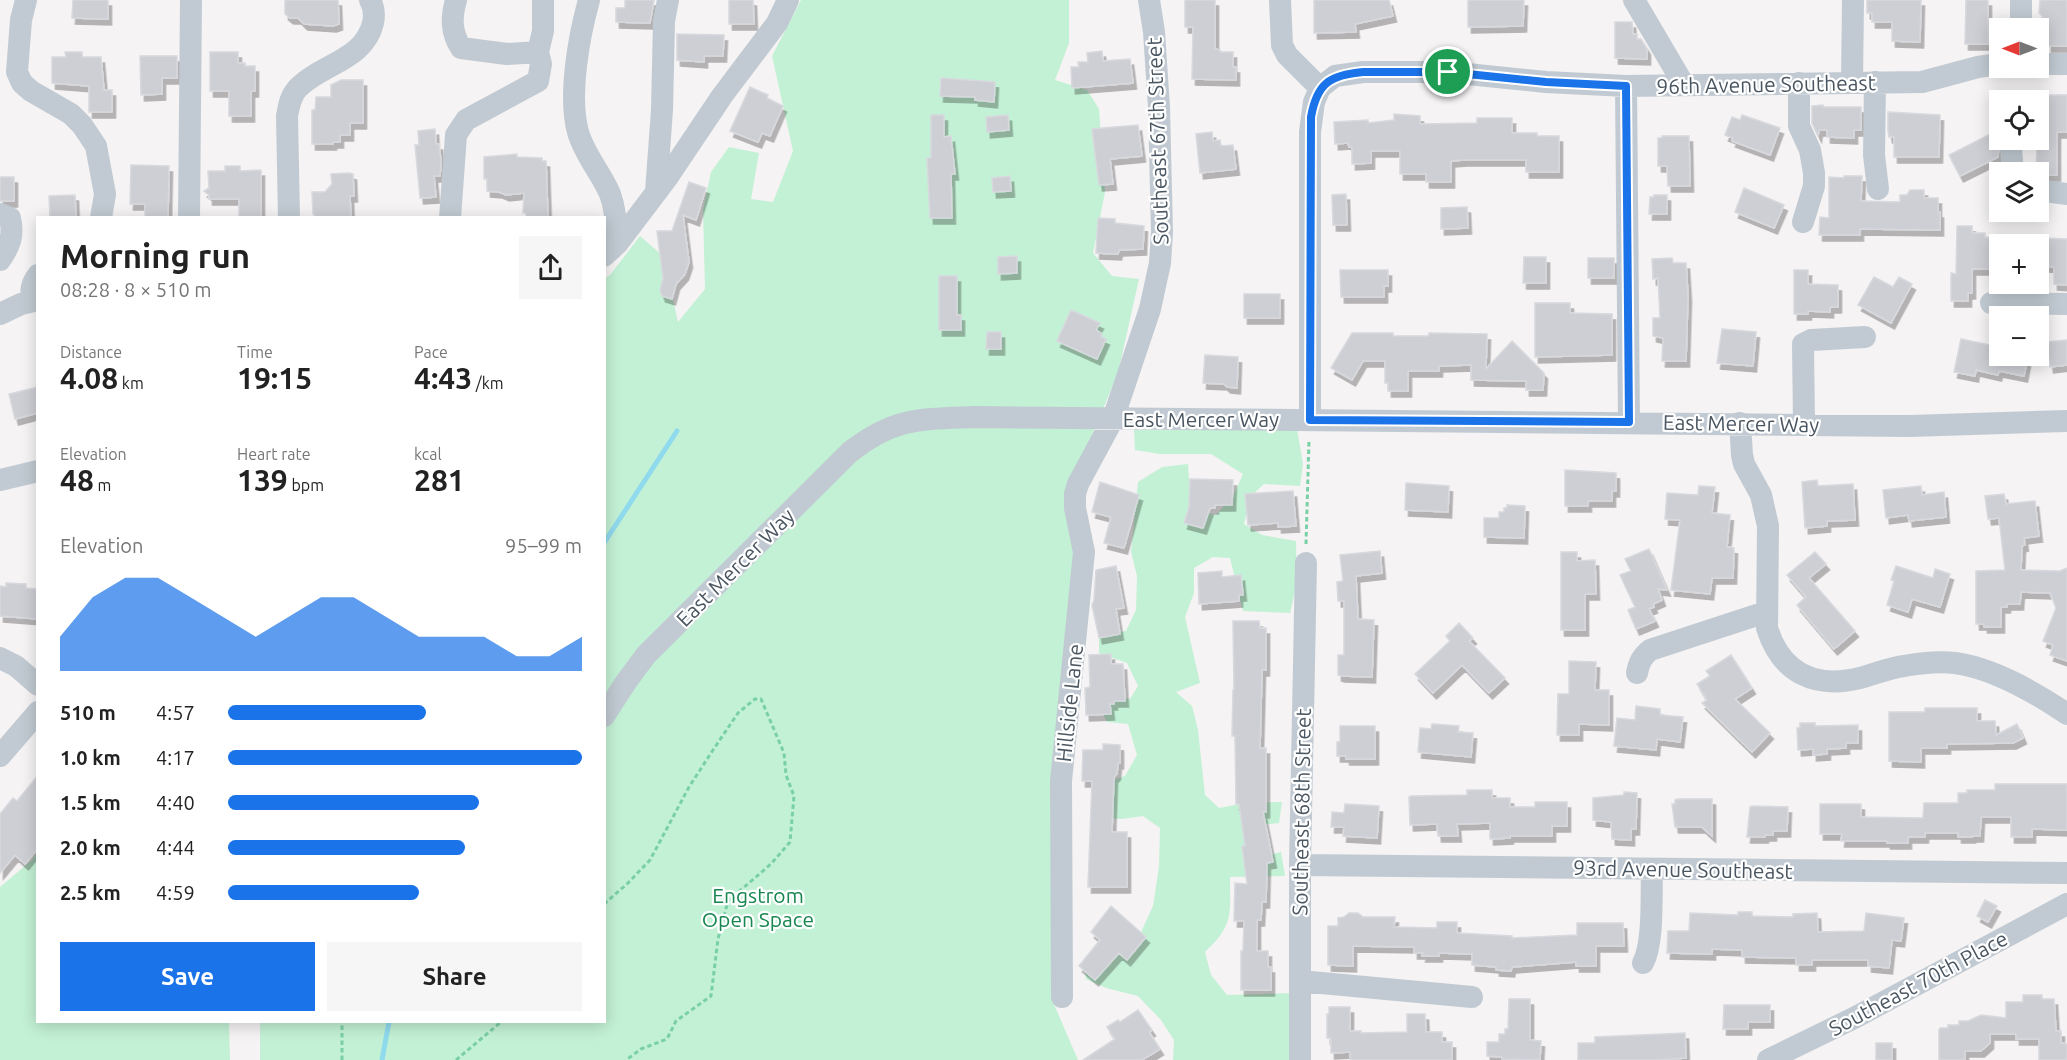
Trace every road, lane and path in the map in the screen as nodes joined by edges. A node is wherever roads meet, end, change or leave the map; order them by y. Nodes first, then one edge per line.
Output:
1 (26, 0) edge
2 (191, 0) edge
3 (370, 0) edge
4 (456, 0) edge
5 (543, 0) edge
6 (589, 0) edge
7 (668, 0) edge
8 (788, 0) edge
9 (1149, 0) edge
10 (1281, 0) edge
11 (1634, 0) edge
12 (1853, 0) edge
13 (2021, 0) edge
14 (2021, 18) edge
15 (538, 52) junction
16 (2049, 64) edge
17 (2067, 64) edge
18 (1989, 66) edge
19 (1875, 82) junction
20 (1799, 83) junction
21 (1852, 83) junction
22 (1684, 85) junction
23 (1626, 86) junction
24 (1320, 88) junction
25 (1878, 189) dead end
26 (2049, 191) edge
27 (656, 192) junction
28 (2067, 194) edge
29 (0, 214) edge
30 (101, 216) edge
31 (189, 216) edge
32 (289, 216) edge
33 (450, 216) edge
34 (1803, 222) dead end
35 (611, 250) edge
36 (0, 260) edge
37 (36, 278) edge
38 (35, 301) edge
39 (1990, 303) dead end
40 (2067, 304) edge
41 (0, 314) edge
42 (1865, 337) dead end
43 (1113, 419) junction
44 (1310, 420) junction
45 (2067, 421) edge
46 (1629, 422) junction
47 (1740, 423) junction
48 (1804, 424) junction
49 (36, 471) edge
50 (0, 480) edge
51 (1306, 563) joint
52 (1766, 612) junction
53 (0, 657) edge
54 (1637, 673) dead end
55 (36, 683) edge
56 (2066, 712) edge
57 (36, 714) edge
58 (606, 714) edge
59 (0, 756) edge
60 (1300, 865) junction
61 (1652, 869) junction
62 (2067, 873) edge
63 (606, 902) edge
64 (2067, 904) edge
65 (1643, 963) dead end
66 (1300, 981) junction
67 (1472, 997) dead end
68 (1062, 998) dead end
69 (342, 1023) edge
70 (500, 1023) edge
71 (342, 1060) edge
72 (456, 1060) edge
73 (626, 1060) edge
74 (1300, 1060) edge
75 (1768, 1060) edge

1 - 30 street
2 - 31 street
3 - 32 street
4 - 15 street
5 - 15 street
6 - 35 street
7 - 27 street
8 - 27 street
9 - 43 street, Southeast 67th Street
10 - 24 street
11 - 22 street
12 - 21 street
13 - 14 street
15 - 33 street
16 - 17 street
18 - 19 street, 96th Avenue Southeast
19 - 21 street, 96th Avenue Southeast
19 - 25 street
20 - 21 street, 96th Avenue Southeast
20 - 22 street, 96th Avenue Southeast
20 - 34 street
22 - 23 street, 96th Avenue Southeast
23 - 24 street, 96th Avenue Southeast
23 - 46 street
24 - 44 street
26 - 28 street
27 - 35 street
29 - 36 street
37 - 38 street
38 - 41 street
39 - 40 street
42 - 48 street
43 - 44 street, East Mercer Way
43 - 58 street, East Mercer Way
43 - 68 street, Hillside Lane
44 - 46 street, East Mercer Way
44 - 51 path
45 - 48 street, East Mercer Way
46 - 47 street, East Mercer Way
47 - 48 street, East Mercer Way
47 - 52 street
49 - 50 street
51 - 60 street, Southeast 68th Street
52 - 54 street
52 - 56 street
53 - 55 street
57 - 59 street
60 - 61 street, 93rd Avenue Southeast
60 - 66 street, Southeast 68th Street
61 - 62 street, 93rd Avenue Southeast
61 - 65 street
63 - 73 path
64 - 75 street, Southeast 70th Place
66 - 67 street
66 - 74 street, Southeast 68th Street
69 - 71 path
70 - 72 path

